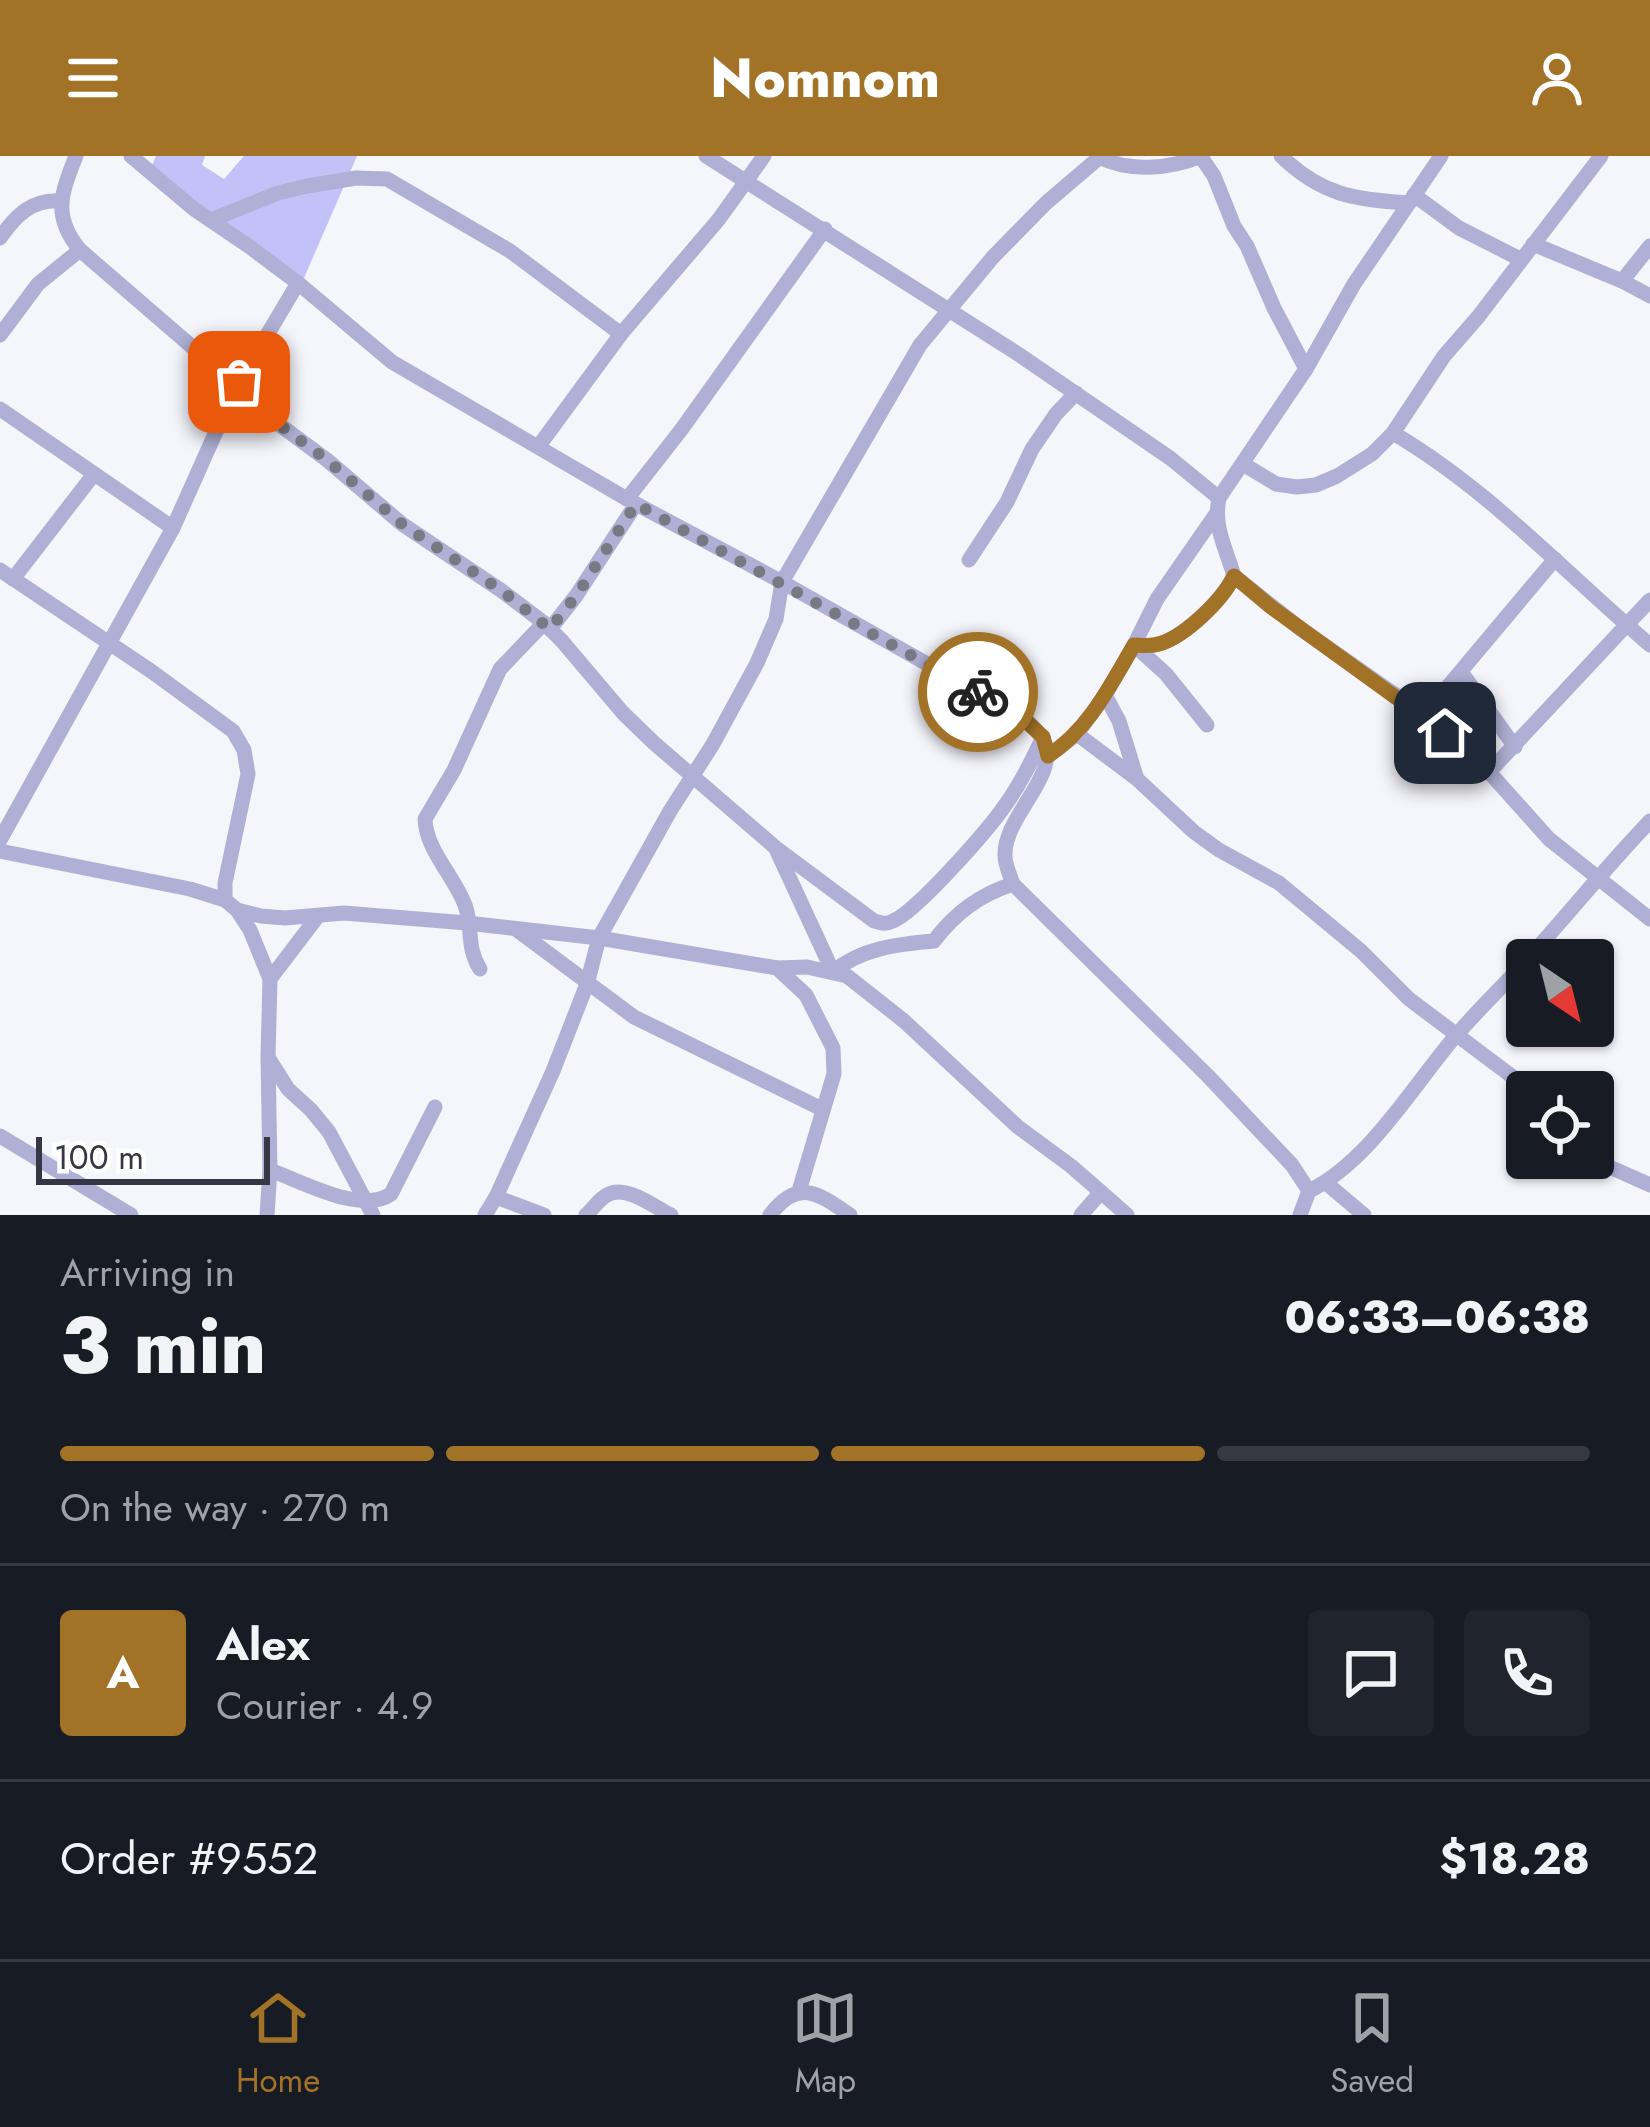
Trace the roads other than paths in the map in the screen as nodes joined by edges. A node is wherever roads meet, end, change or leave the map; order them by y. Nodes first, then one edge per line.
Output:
1 (76, 156) edge
2 (131, 156) edge
3 (706, 156) edge
4 (764, 156) edge
5 (1202, 156) edge
6 (1280, 156) edge
7 (1442, 156) edge
8 (1601, 156) edge
9 (1099, 157) edge
10 (748, 181) junction
11 (1412, 199) junction
12 (61, 201) junction
13 (211, 220) junction
14 (825, 229) junction
15 (0, 238) edge
16 (1533, 244) junction
17 (1650, 246) edge
18 (80, 250) junction
19 (1520, 260) junction
20 (1622, 280) junction
21 (298, 284) junction
22 (1650, 296) edge
23 (949, 308) junction
24 (621, 334) junction
25 (0, 335) edge
26 (1306, 369) junction
27 (237, 385) junction
28 (1076, 393) junction
29 (3, 418) edge
30 (1393, 433) junction
31 (538, 447) junction
32 (1243, 464) junction
33 (94, 474) junction
34 (632, 502) junction
35 (1217, 506) junction
36 (173, 528) junction
37 (1555, 559) junction
38 (969, 560) dead end
39 (7, 575) edge
40 (1234, 576) junction
41 (782, 583) junction
42 (1650, 601) edge
43 (547, 626) junction
44 (1628, 626) junction
45 (110, 644) junction
46 (1134, 645) junction
47 (1650, 645) edge
48 (1462, 673) junction
49 (1105, 695) junction
50 (1424, 715) junction
51 (1208, 725) dead end
52 (1077, 734) junction
53 (1043, 737) junction
54 (1514, 746) junction
55 (1048, 756) junction
56 (1489, 772) junction
57 (693, 776) junction
58 (1137, 779) junction
59 (1650, 821) edge
60 (2, 829) edge
61 (776, 848) junction
62 (0, 851) edge
63 (1598, 875) junction
64 (1012, 884) junction
65 (231, 905) junction
66 (317, 916) junction
67 (1650, 919) edge
68 (467, 923) junction
69 (514, 928) junction
70 (599, 938) junction
71 (480, 968) dead end
72 (777, 968) junction
73 (833, 972) junction
74 (270, 979) junction
75 (586, 984) junction
76 (1458, 1034) junction
77 (268, 1057) junction
78 (1506, 1071) edge
79 (435, 1107) dead end
80 (822, 1109) junction
81 (0, 1136) edge
82 (1614, 1169) edge
83 (270, 1170) junction
84 (1326, 1183) junction
85 (1650, 1185) edge
86 (800, 1191) junction
87 (1310, 1191) junction
88 (1102, 1192) junction
89 (496, 1197) junction
90 (368, 1208) edge
91 (131, 1215) edge
92 (267, 1215) edge
93 (485, 1215) edge
94 (544, 1215) edge
95 (586, 1215) edge
96 (671, 1215) edge
97 (770, 1215) edge
98 (850, 1215) edge
99 (1081, 1215) edge
100 (1127, 1215) edge
101 (1300, 1215) edge
102 (1364, 1215) edge

1 - 12 street
2 - 13 street
3 - 10 street
4 - 10 street
5 - 9 street
5 - 26 street
6 - 11 street
7 - 11 street
8 - 16 street
9 - 23 street
10 - 14 street
10 - 24 street
11 - 19 street
11 - 26 street
12 - 15 street
12 - 18 street
13 - 21 street
13 - 24 street
14 - 23 street
14 - 34 street
16 - 19 street
16 - 20 street
17 - 20 street
18 - 25 street
18 - 27 street
19 - 30 street
20 - 22 street
21 - 27 street
21 - 31 street
23 - 28 street
23 - 41 street
24 - 31 street
26 - 32 street
27 - 36 street
27 - 43 street
28 - 35 street
28 - 38 street
29 - 33 street
30 - 32 street
30 - 37 street
31 - 34 street
32 - 35 street
33 - 36 street
33 - 39 street
34 - 41 street
34 - 43 street
35 - 40 street
35 - 46 street
36 - 45 street
37 - 44 street
37 - 48 street
39 - 45 street
40 - 46 street
40 - 50 street
41 - 53 street
41 - 57 street
42 - 44 street
43 - 57 street
43 - 68 street
44 - 47 street
44 - 54 street
45 - 60 street
45 - 65 street
46 - 49 street
46 - 51 street
48 - 50 street
48 - 54 street
49 - 52 street
49 - 58 street
50 - 56 street
52 - 55 street
52 - 58 street
53 - 55 street
53 - 61 street
54 - 56 street
55 - 64 street
56 - 63 street
57 - 61 street
57 - 70 street
58 - 76 street
59 - 63 street
61 - 73 street
62 - 65 street
63 - 67 street
63 - 76 street
64 - 73 street
64 - 87 street
65 - 66 street
65 - 74 street
66 - 68 street
66 - 74 street
68 - 69 street
68 - 71 street
69 - 70 street
69 - 75 street
70 - 72 street
70 - 75 street
72 - 73 street
72 - 80 street
73 - 88 street
74 - 77 street
75 - 80 street
75 - 89 street
76 - 78 street
76 - 84 street
77 - 83 street
77 - 90 street
79 - 90 street
80 - 86 street
81 - 91 street
82 - 85 street
83 - 90 street
83 - 92 street
84 - 87 street
84 - 102 street
86 - 97 street
86 - 98 street
87 - 101 street
88 - 99 street
88 - 100 street
89 - 93 street
89 - 94 street
95 - 96 street

